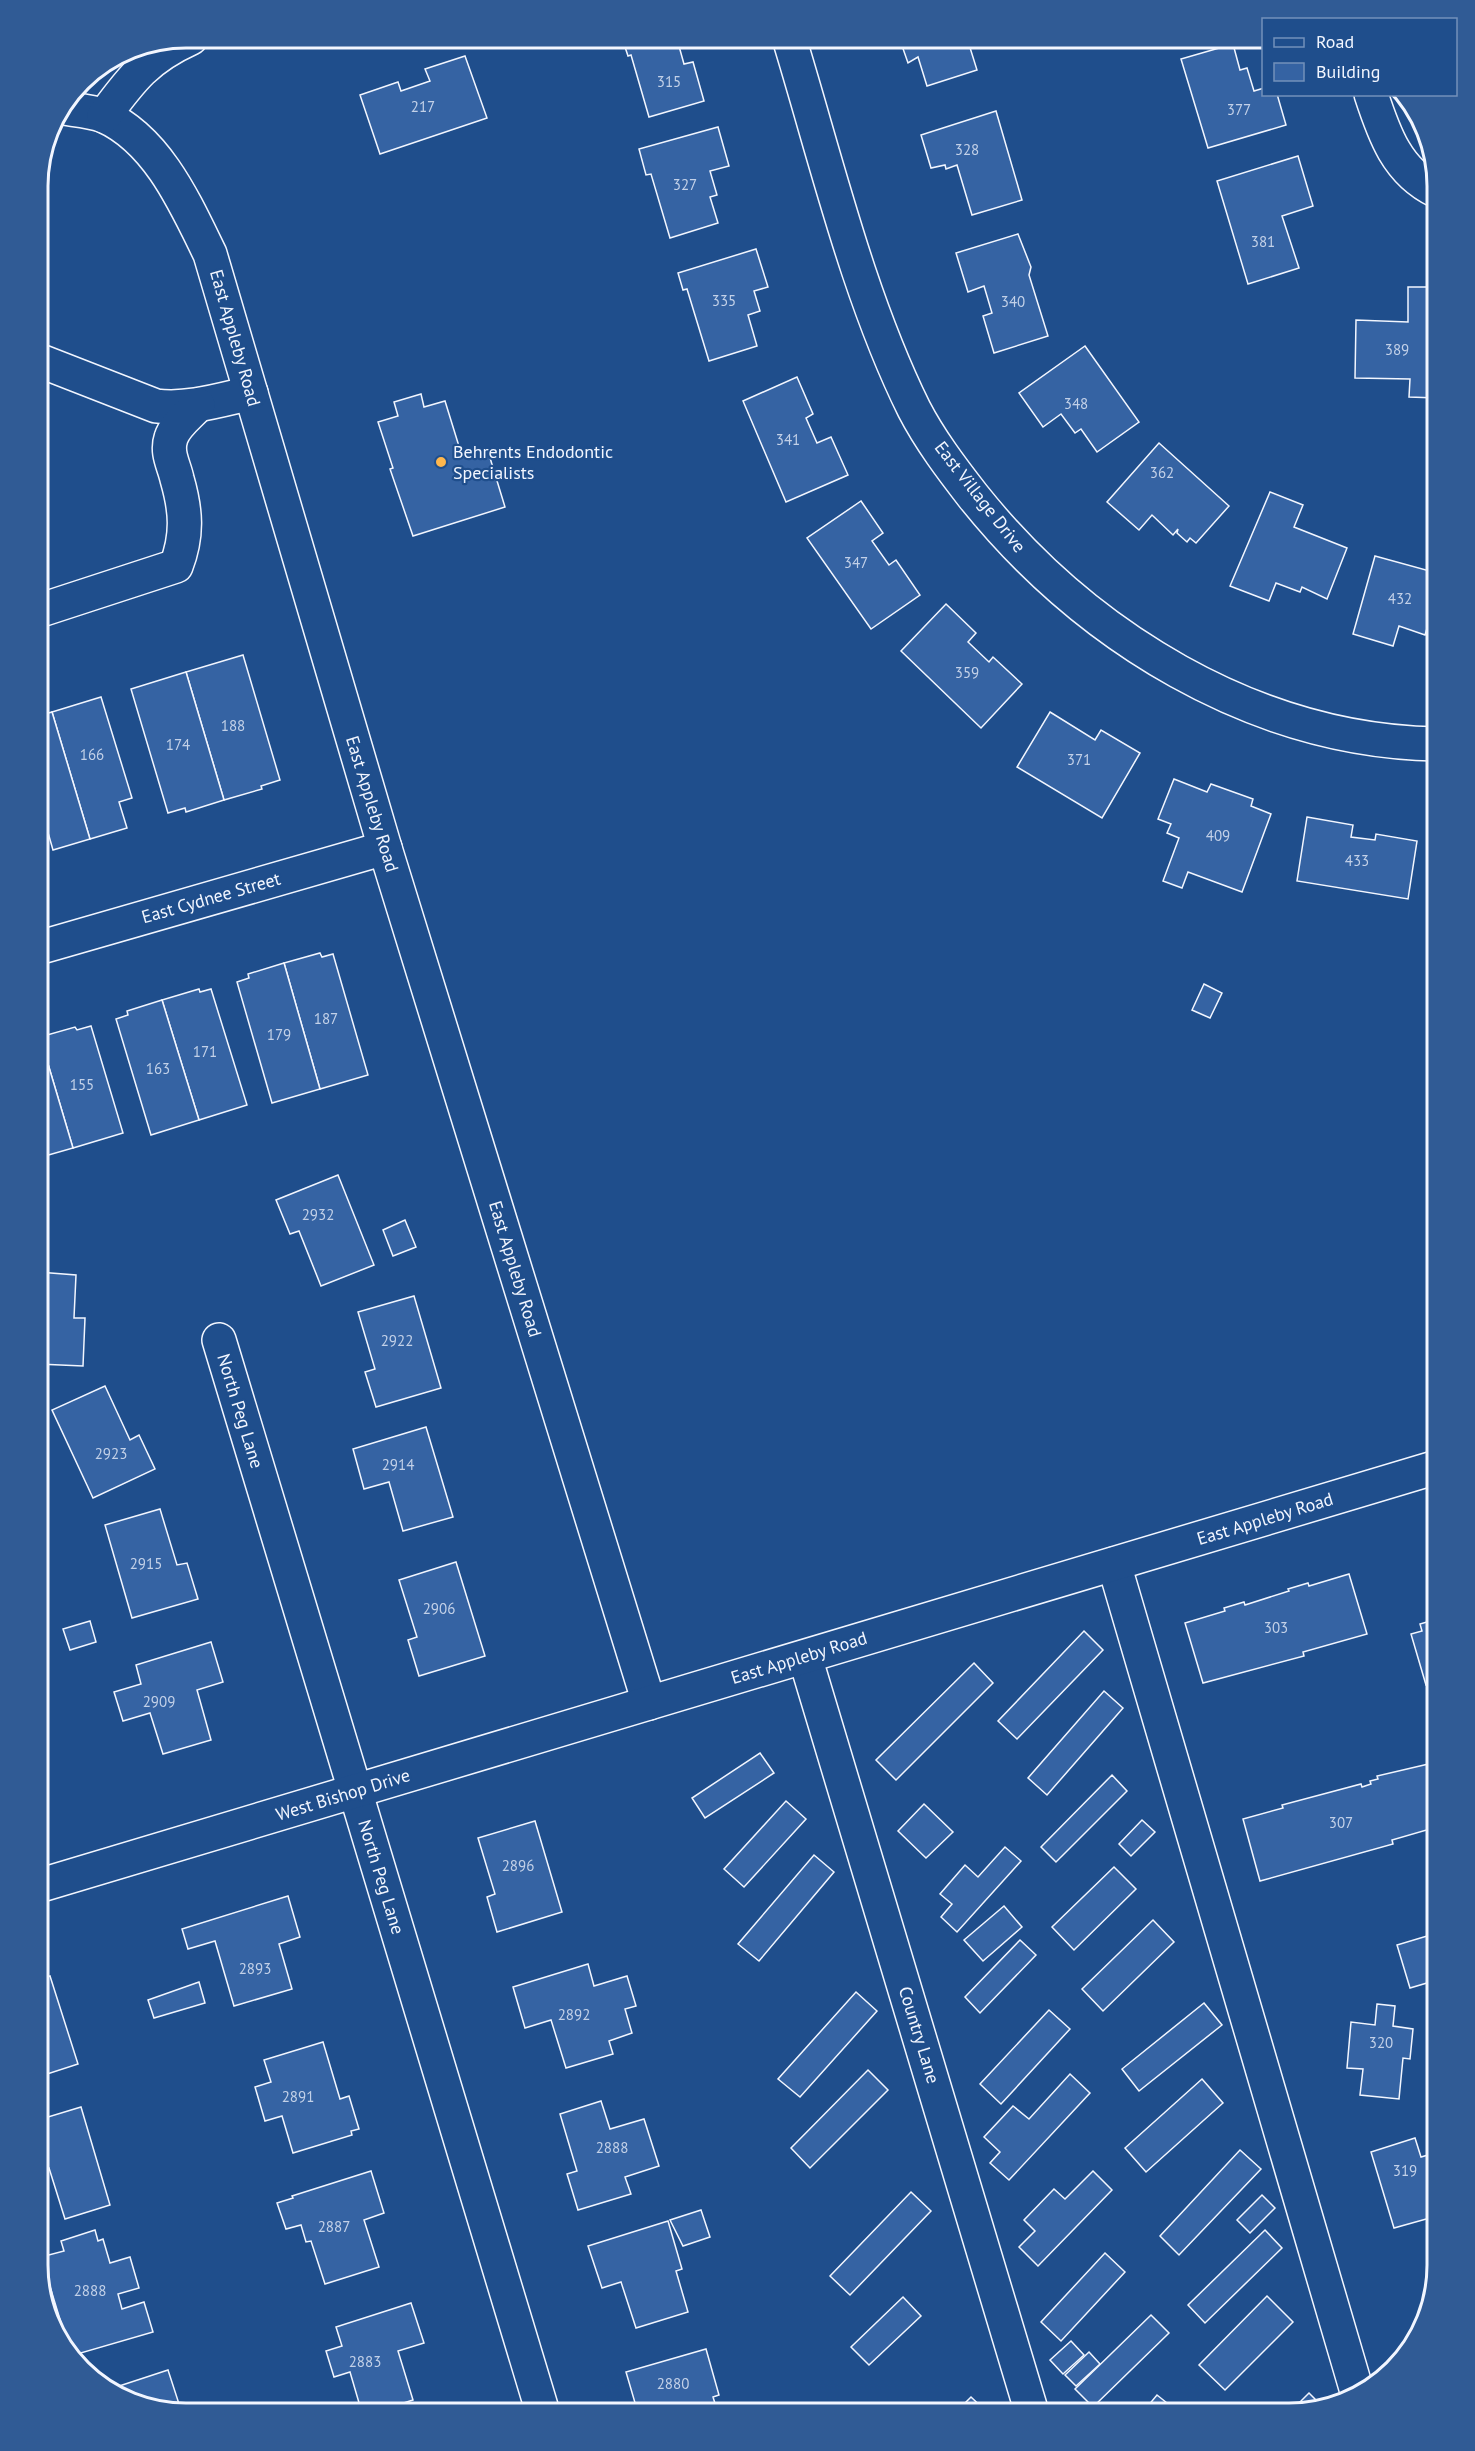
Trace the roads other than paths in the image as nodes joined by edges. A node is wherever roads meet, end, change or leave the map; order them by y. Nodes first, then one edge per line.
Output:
1 (792, 48) edge
2 (165, 50) edge
3 (1372, 96) edge
4 (71, 110) edge
5 (104, 116) junction
6 (1427, 184) edge
7 (48, 364) edge
8 (251, 393) junction
9 (198, 405) junction
10 (48, 608) edge
11 (1427, 744) edge
12 (385, 848) junction
13 (48, 945) edge
14 (219, 1340) dead end
15 (1427, 1470) edge
16 (1114, 1564) junction
17 (805, 1657) junction
18 (649, 1703) junction
19 (355, 1791) junction
20 (48, 1883) edge
21 (1355, 2386) edge
22 (540, 2403) edge
23 (1029, 2403) edge

1 - 11 street, East Village Drive
2 - 5 street
3 - 6 street
4 - 5 street, East Appleby Road
5 - 8 street, East Appleby Road
7 - 9 street
8 - 9 street
8 - 12 street, East Appleby Road
9 - 10 street
12 - 13 street, East Cydnee Street
12 - 18 street, East Appleby Road
14 - 19 street, North Peg Lane
15 - 16 street, East Appleby Road
16 - 17 street, East Appleby Road
16 - 21 street
17 - 18 street, East Appleby Road
17 - 23 street, Country Lane
18 - 19 street, West Bishop Drive
19 - 20 street, West Bishop Drive
19 - 22 street, North Peg Lane

